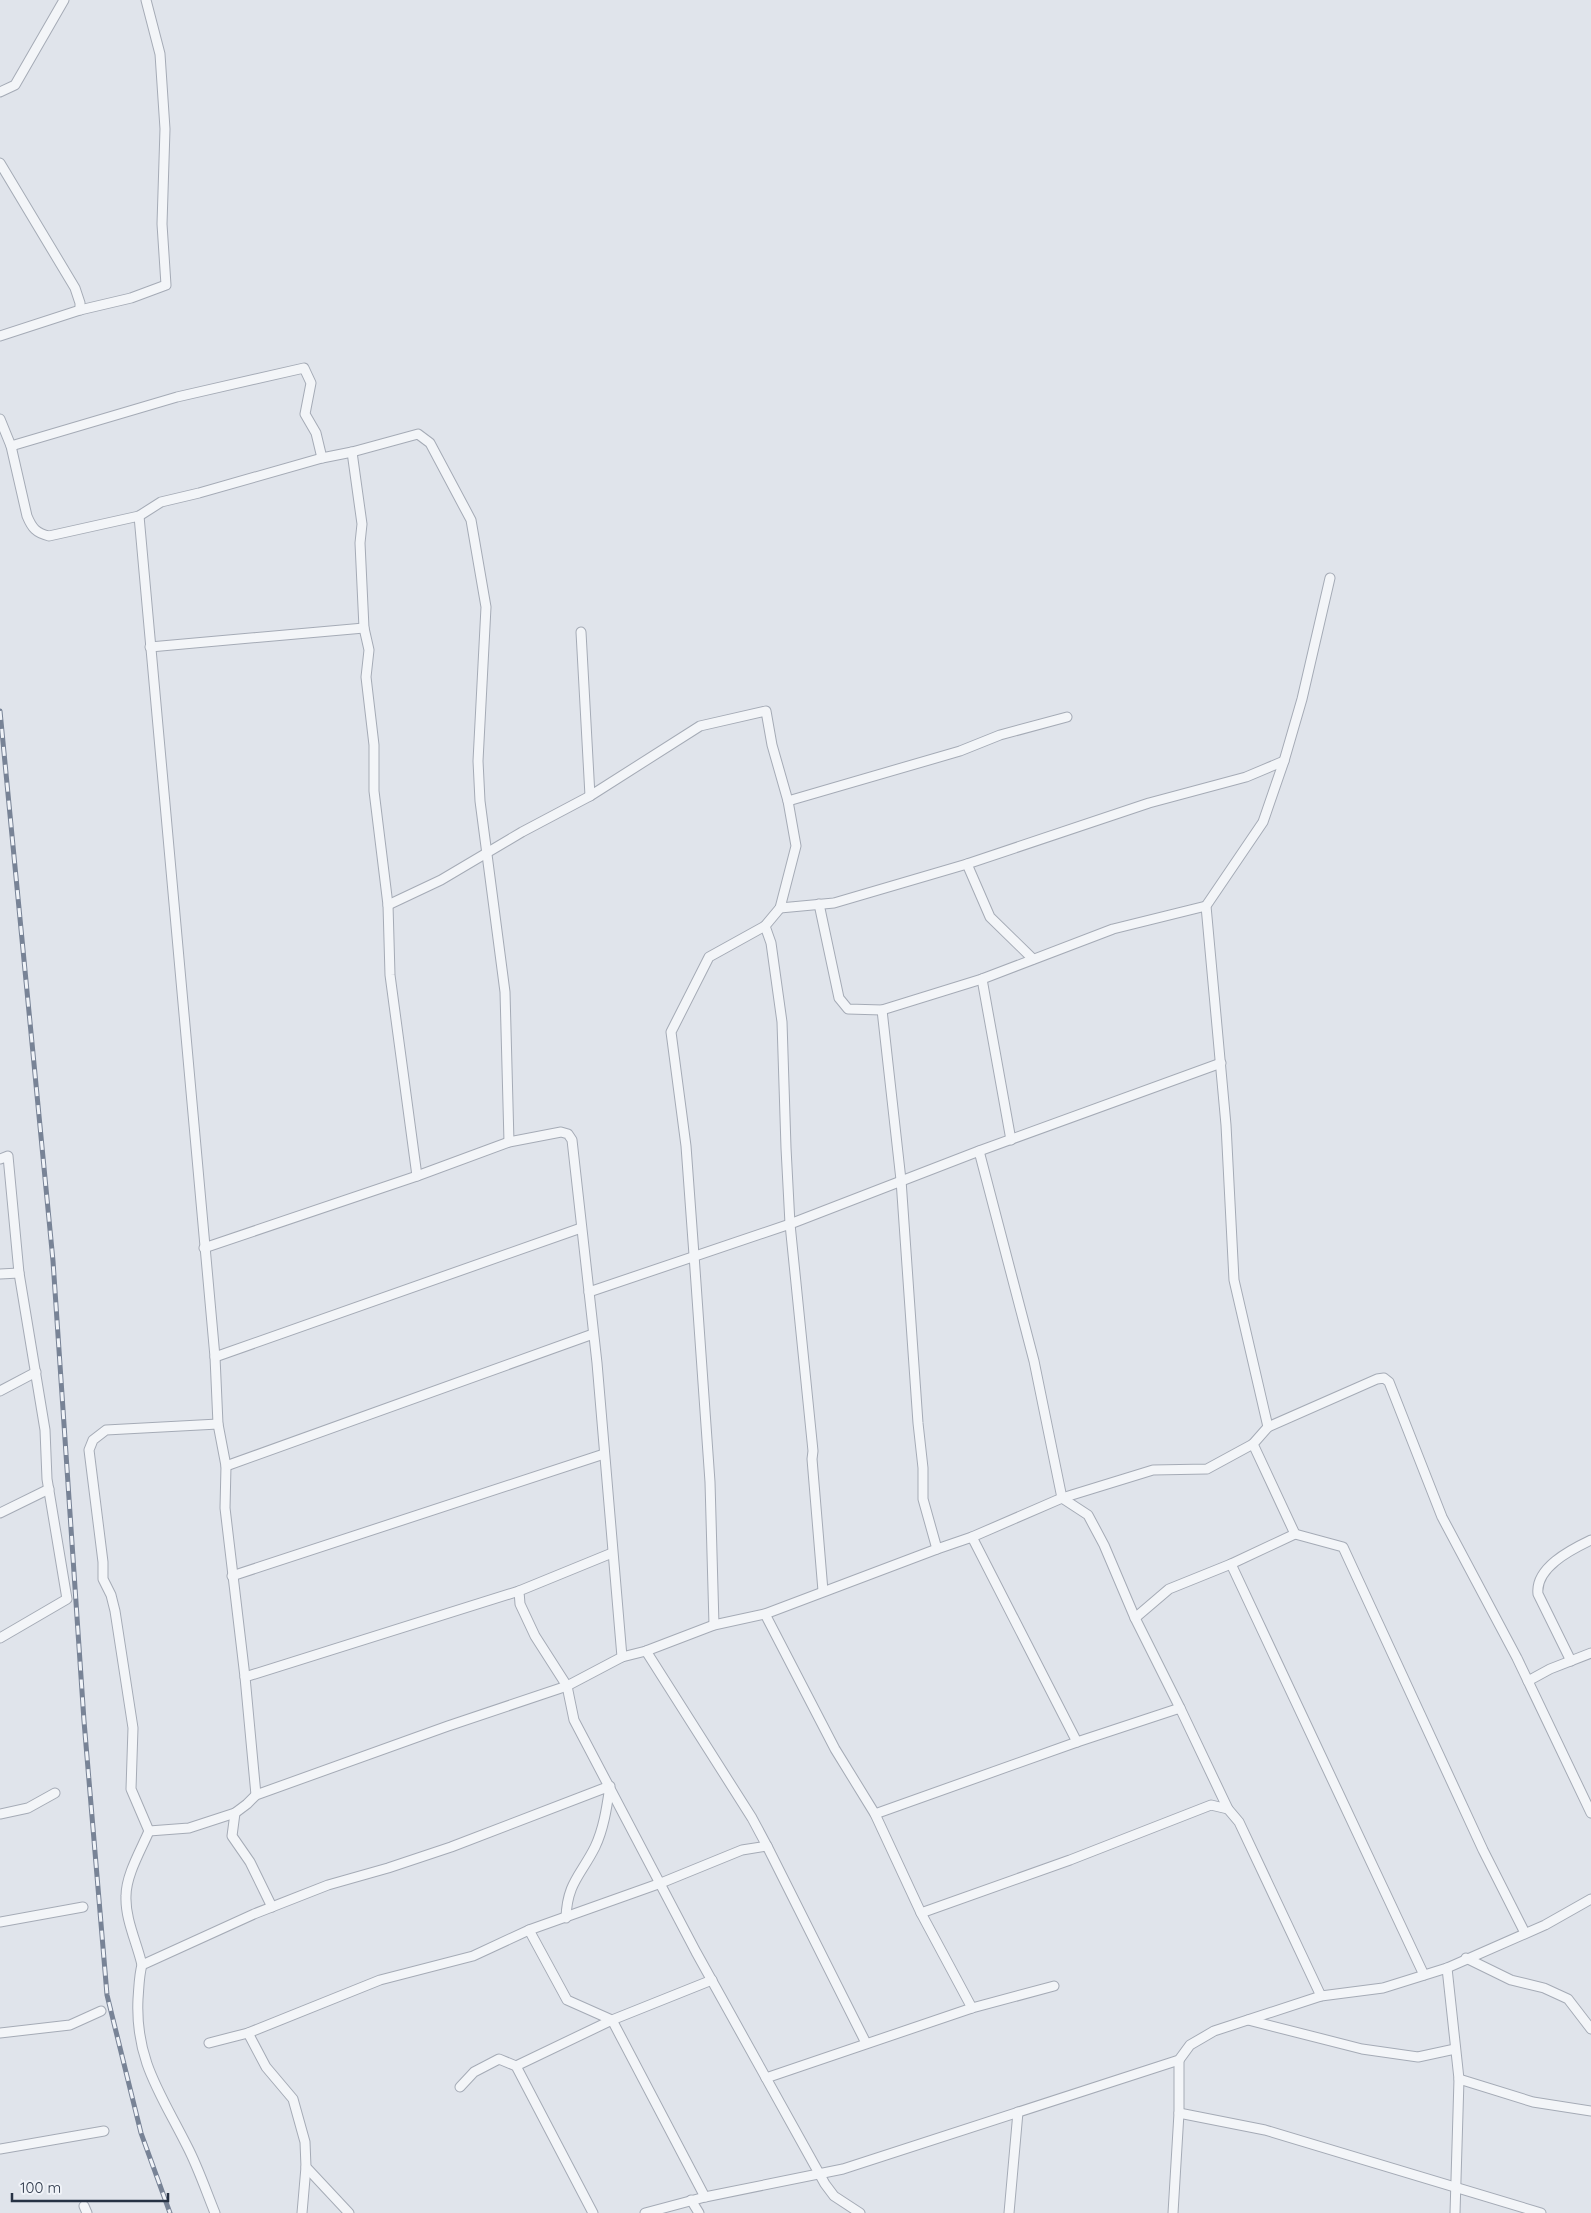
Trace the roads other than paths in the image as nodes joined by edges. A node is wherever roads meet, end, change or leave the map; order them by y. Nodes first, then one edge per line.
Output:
1 (64, 0) edge
2 (146, 0) edge
3 (0, 92) edge
4 (0, 163) edge
5 (80, 310) junction
6 (0, 336) edge
7 (0, 419) edge
8 (11, 446) junction
9 (352, 452) junction
10 (322, 458) junction
11 (139, 516) junction
12 (1330, 578) dead end
13 (364, 628) junction
14 (581, 632) dead end
15 (150, 647) junction
16 (1067, 717) dead end
17 (1284, 761) junction
18 (590, 796) junction
19 (788, 801) junction
20 (487, 852) junction
21 (967, 864) junction
22 (819, 904) junction
23 (388, 905) junction
24 (1206, 906) junction
25 (780, 908) junction
26 (765, 926) junction
27 (1033, 959) junction
28 (982, 979) junction
29 (882, 1010) junction
30 (1221, 1063) junction
31 (1011, 1140) junction
32 (509, 1142) junction
33 (979, 1151) junction
34 (0, 1159) edge
35 (417, 1176) junction
36 (901, 1180) junction
37 (790, 1224) junction
38 (580, 1228) junction
39 (204, 1248) junction
40 (694, 1255) junction
41 (19, 1273) junction
42 (0, 1274) edge
43 (590, 1292) junction
44 (593, 1334) junction
45 (215, 1357) junction
46 (36, 1372) junction
47 (0, 1391) edge
48 (218, 1424) junction
49 (1268, 1427) junction
50 (1253, 1444) junction
51 (604, 1454) junction
52 (226, 1466) junction
53 (49, 1490) junction
54 (1062, 1498) junction
55 (0, 1513) edge
56 (1295, 1534) junction
57 (972, 1537) junction
58 (1591, 1540) edge
59 (937, 1549) junction
60 (612, 1553) junction
61 (1231, 1564) junction
62 (232, 1576) junction
63 (519, 1591) junction
64 (823, 1591) junction
65 (765, 1614) junction
66 (1135, 1618) junction
67 (714, 1625) junction
68 (0, 1638) edge
69 (646, 1651) junction
70 (1591, 1653) edge
71 (622, 1657) junction
72 (1571, 1661) junction
73 (246, 1677) junction
74 (1528, 1681) junction
75 (567, 1686) junction
76 (1180, 1708) junction
77 (1077, 1742) junction
78 (610, 1786) junction
79 (55, 1793) dead end
80 (256, 1795) junction
81 (1228, 1809) junction
82 (235, 1812) junction
83 (1591, 1812) edge
84 (0, 1814) edge
85 (875, 1814) junction
86 (150, 1831) junction
87 (767, 1846) junction
88 (661, 1884) junction
89 (1591, 1899) edge
90 (83, 1907) dead end
91 (272, 1907) junction
92 (921, 1913) junction
93 (566, 1918) junction
94 (0, 1922) edge
95 (529, 1930) junction
96 (1525, 1934) junction
97 (1466, 1958) junction
98 (142, 1964) junction
99 (1447, 1968) junction
100 (1424, 1975) junction
101 (712, 1980) junction
102 (1054, 1986) dead end
103 (1321, 1996) junction
104 (972, 2008) junction
105 (102, 2011) dead end
106 (612, 2020) junction
107 (1247, 2020) junction
108 (1591, 2029) edge
109 (0, 2033) edge
110 (248, 2033) junction
111 (209, 2043) dead end
112 (866, 2043) junction
113 (1455, 2049) junction
114 (1179, 2060) junction
115 (516, 2066) junction
116 (766, 2078) junction
117 (1459, 2079) junction
118 (460, 2087) dead end
119 (1591, 2111) edge
120 (1018, 2112) junction
121 (1179, 2113) junction
122 (104, 2131) dead end
123 (0, 2149) edge
124 (306, 2167) junction
125 (818, 2173) junction
126 (1456, 2188) junction
127 (705, 2197) junction
128 (691, 2200) junction
129 (215, 2213) edge
130 (302, 2213) edge
131 (349, 2213) edge
132 (593, 2213) edge
133 (646, 2213) edge
134 (699, 2213) edge
135 (860, 2213) edge
136 (1009, 2213) edge
137 (1173, 2213) edge
138 (1455, 2213) edge
139 (1541, 2213) edge

1 - 3 street
2 - 5 street
4 - 5 street
5 - 6 street
7 - 8 street
8 - 10 street
8 - 11 street
9 - 10 street
9 - 13 street
9 - 20 street
10 - 11 street
11 - 15 street
12 - 17 street
13 - 15 street
13 - 23 street
14 - 18 street
15 - 39 street
16 - 19 street
17 - 21 street
17 - 24 street
18 - 19 street
18 - 20 street
19 - 25 street
20 - 23 street
20 - 32 street
21 - 22 street
21 - 27 street
22 - 25 street
22 - 29 street
23 - 35 street
24 - 27 street
24 - 30 street
25 - 26 street
26 - 37 street
26 - 40 street
27 - 28 street
28 - 29 street
28 - 31 street
29 - 36 street
30 - 31 street
30 - 49 street
31 - 33 street
32 - 35 street
32 - 38 street
33 - 36 street
33 - 54 street
34 - 41 street
35 - 39 street
36 - 37 street
36 - 59 street
37 - 40 street
37 - 64 street
38 - 43 street
38 - 45 street
39 - 45 street
40 - 43 street
40 - 67 street
41 - 42 street
41 - 46 street
43 - 44 street
44 - 51 street
44 - 52 street
45 - 48 street
46 - 47 street
46 - 53 street
48 - 52 street
48 - 86 street
49 - 50 street
49 - 74 street
50 - 54 street
50 - 56 street
51 - 60 street
51 - 62 street
52 - 62 street
53 - 55 street
53 - 68 street
54 - 57 street
54 - 66 street
56 - 61 street
56 - 96 street
57 - 59 street
57 - 77 street
58 - 72 street
59 - 64 street
60 - 63 street
60 - 71 street
61 - 66 street
61 - 100 street
62 - 73 street
63 - 73 street
63 - 75 street
64 - 65 street
65 - 67 street
65 - 85 street
66 - 76 street
67 - 69 street
69 - 71 street
69 - 87 street
70 - 72 street
71 - 75 street
72 - 74 street
73 - 80 street
74 - 83 street
75 - 78 street
75 - 80 street
76 - 77 street
76 - 81 street
77 - 85 street
78 - 88 street
78 - 91 street
78 - 93 street
79 - 84 street
80 - 82 street
81 - 92 street
81 - 103 street
82 - 86 street
82 - 91 street
85 - 92 street
86 - 98 street
87 - 88 street
87 - 112 street
88 - 93 street
88 - 101 street
89 - 96 street
90 - 94 street
91 - 98 street
92 - 104 street
93 - 95 street
95 - 106 street
95 - 110 street
96 - 97 street
97 - 99 street
97 - 108 street
98 - 129 street
99 - 100 street
99 - 113 street
100 - 103 street
101 - 106 street
101 - 116 street
102 - 104 street
103 - 107 street
104 - 112 street
105 - 109 street
106 - 115 street
106 - 127 street
107 - 113 street
107 - 114 street
110 - 111 street
110 - 124 street
112 - 116 street
113 - 117 street
114 - 120 street
114 - 121 street
115 - 118 street
115 - 132 street
116 - 125 street
117 - 119 street
117 - 126 street
120 - 125 street
120 - 136 street
121 - 126 street
121 - 137 street
122 - 123 street
124 - 130 street
124 - 131 street
125 - 127 street
125 - 135 street
126 - 138 street
126 - 139 street
127 - 128 street
128 - 133 street
128 - 134 street

